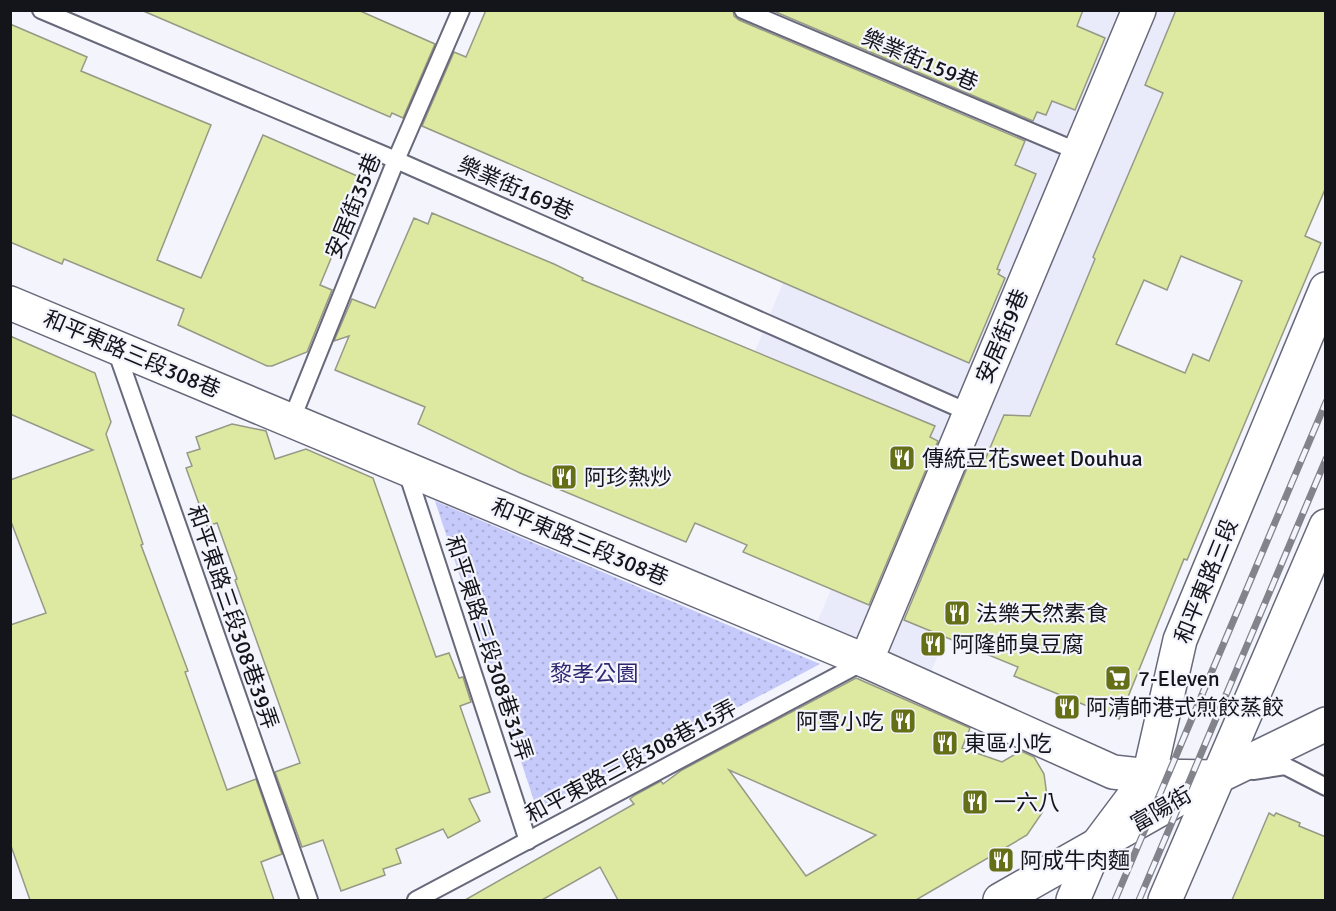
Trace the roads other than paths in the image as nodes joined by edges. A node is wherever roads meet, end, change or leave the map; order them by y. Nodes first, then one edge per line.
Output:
1 (40, 10) edge
2 (461, 10) edge
3 (743, 10) edge
4 (1139, 10) edge
5 (1079, 152) junction
6 (396, 160) junction
7 (1326, 289) edge
8 (10, 303) edge
9 (115, 348) junction
10 (970, 413) junction
11 (291, 421) junction
12 (406, 469) junction
13 (1326, 526) edge
14 (1317, 571) edge
15 (866, 661) junction
16 (1326, 724) edge
17 (1149, 776) junction
18 (1217, 777) junction
19 (1326, 787) edge
20 (528, 841) junction
21 (1095, 848) junction
22 (309, 900) edge
23 (416, 900) edge
24 (1000, 900) edge
25 (1073, 900) edge
26 (1165, 900) edge

1 - 6 lane, 樂業街169巷
2 - 6 lane, 安居街35巷
3 - 5 lane, 樂業街159巷
4 - 5 street, 安居街9巷
5 - 10 street, 安居街9巷
6 - 10 lane, 樂業街169巷
6 - 11 lane, 安居街35巷
7 - 17 street, 和平東路三段
8 - 9 street, 和平東路三段308巷
9 - 11 street, 和平東路三段308巷
9 - 22 lane, 和平東路三段308巷39弄
10 - 15 street, 安居街9巷
11 - 12 street, 和平東路三段308巷
12 - 15 street, 和平東路三段308巷
12 - 20 lane, 和平東路三段308巷31弄
13 - 14 street
14 - 18 street
15 - 17 street, 和平東路三段308巷
15 - 20 lane, 和平東路三段308巷15弄
16 - 18 street, 富陽街
17 - 18 street, 和平東路三段308巷
17 - 21 street, 和平東路三段
18 - 19 lane
18 - 21 street, 富陽街
18 - 26 street
20 - 23 lane, 和平東路三段308巷15弄
21 - 24 street, 富陽街
21 - 25 street, 和平東路三段

